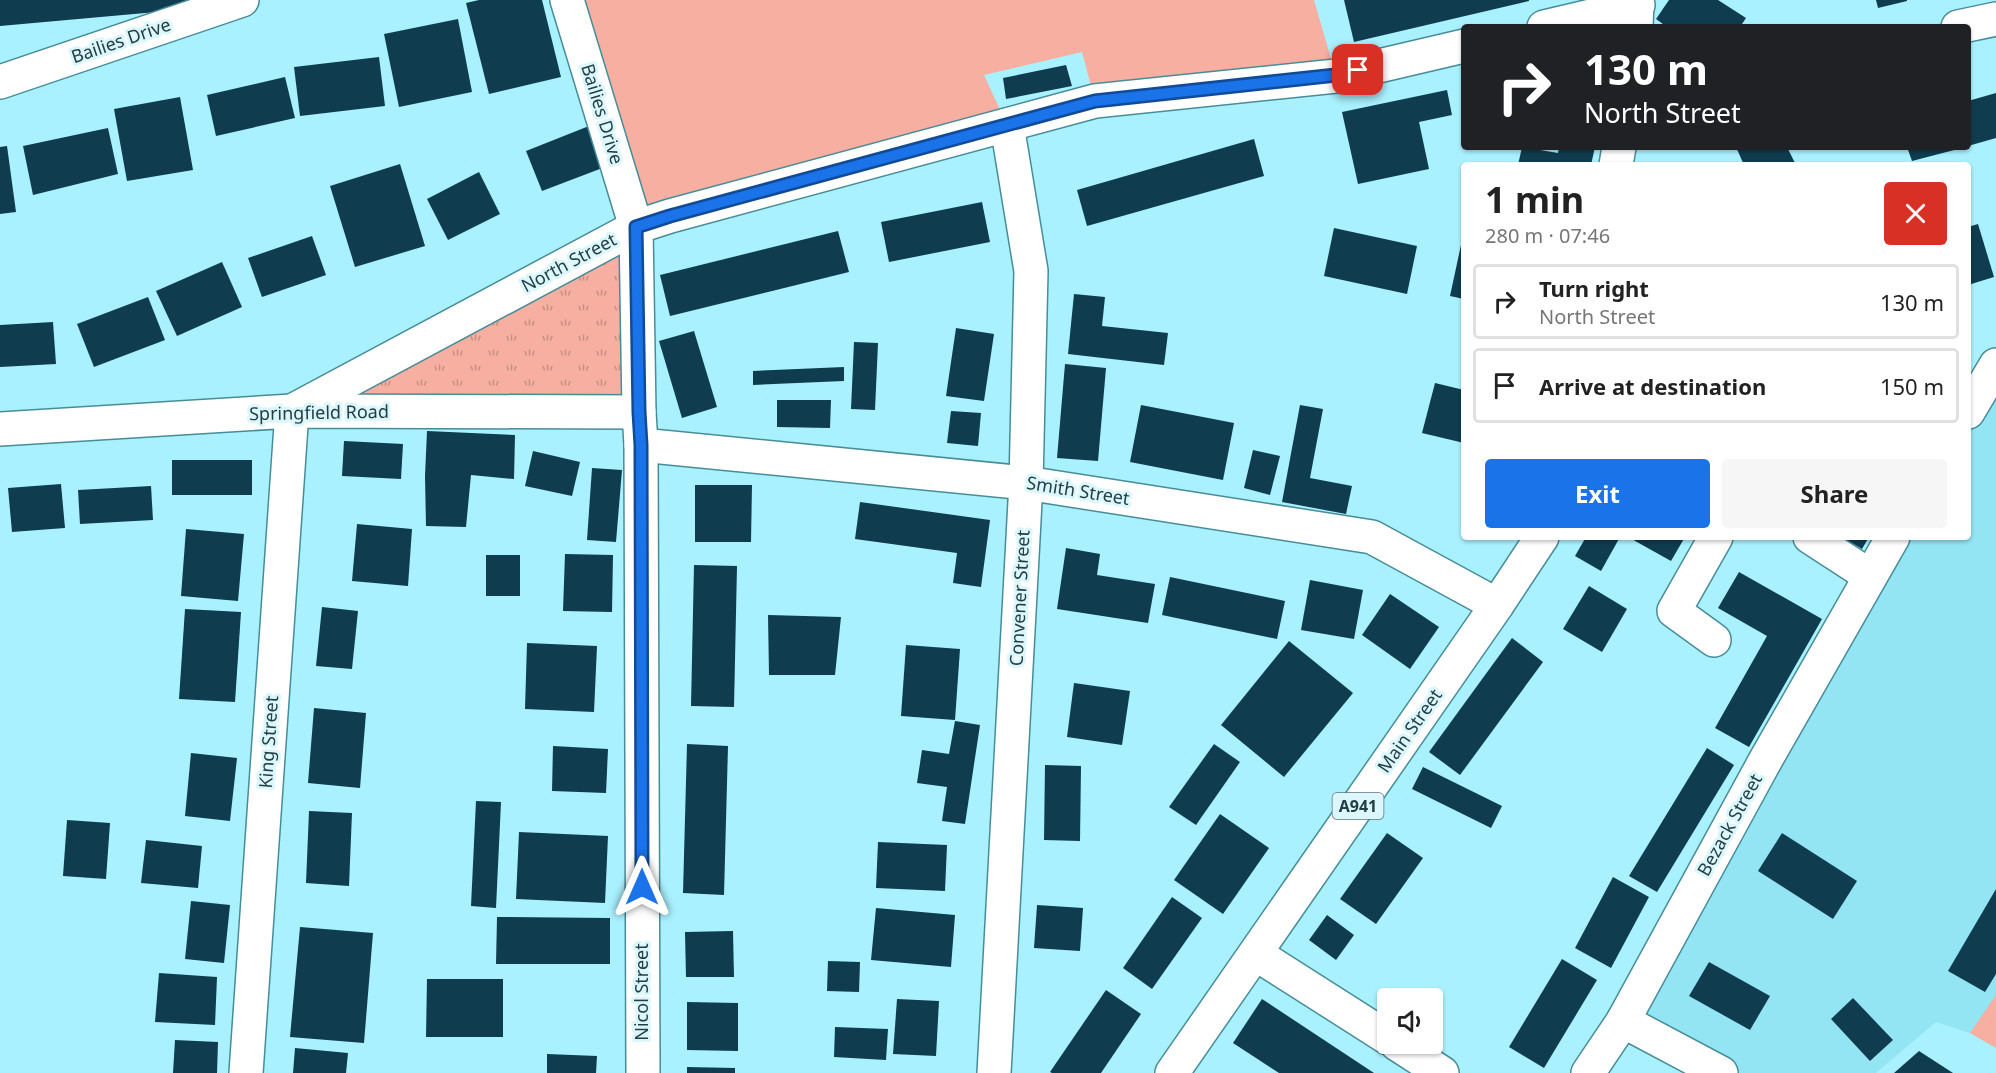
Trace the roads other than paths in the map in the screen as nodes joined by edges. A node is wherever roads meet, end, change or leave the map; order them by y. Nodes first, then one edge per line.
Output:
1 (242, 0) edge
2 (567, 0) edge
3 (1637, 11) edge
4 (1996, 19) edge
5 (1561, 24) edge
6 (1971, 24) edge
7 (1461, 47) edge
8 (0, 82) edge
9 (1007, 125) junction
10 (636, 227) junction
11 (1996, 365) edge
12 (1971, 407) edge
13 (292, 411) junction
14 (639, 412) junction
15 (0, 429) edge
16 (641, 445) junction
17 (1026, 483) junction
18 (1540, 540) edge
19 (1714, 540) edge
20 (1815, 540) edge
21 (1891, 540) edge
22 (1870, 576) junction
23 (1497, 605) junction
24 (1714, 640) dead end
25 (1256, 954) junction
26 (1623, 1021) junction
27 (1377, 1031) edge
28 (1413, 1054) edge
29 (246, 1073) edge
30 (643, 1073) edge
31 (994, 1073) edge
32 (1172, 1073) edge
33 (1442, 1073) edge
34 (1588, 1073) edge
35 (1721, 1073) edge

1 - 8 street, Bailies Drive
2 - 10 street, Bailies Drive
3 - 5 street
4 - 6 street
7 - 9 street, North Street
9 - 10 street, North Street
9 - 17 street, Convener Street
10 - 13 street, North Street
10 - 14 street, Nicol Street
11 - 12 street
13 - 14 street, Springfield Road
13 - 15 street, Springfield Road
13 - 29 street, King Street
14 - 16 street, Nicol Street
16 - 17 street, Smith Street
16 - 30 street, Nicol Street
17 - 23 street, Smith Street
17 - 31 street, Convener Street
18 - 23 street, Main Street / A941
19 - 24 street
20 - 22 street
21 - 22 street, Bezack Street
22 - 26 street, Bezack Street
23 - 25 street, Main Street / A941
25 - 27 street
25 - 32 street, Main Street / A941
26 - 34 street, Bezack Street
26 - 35 street
28 - 33 street

